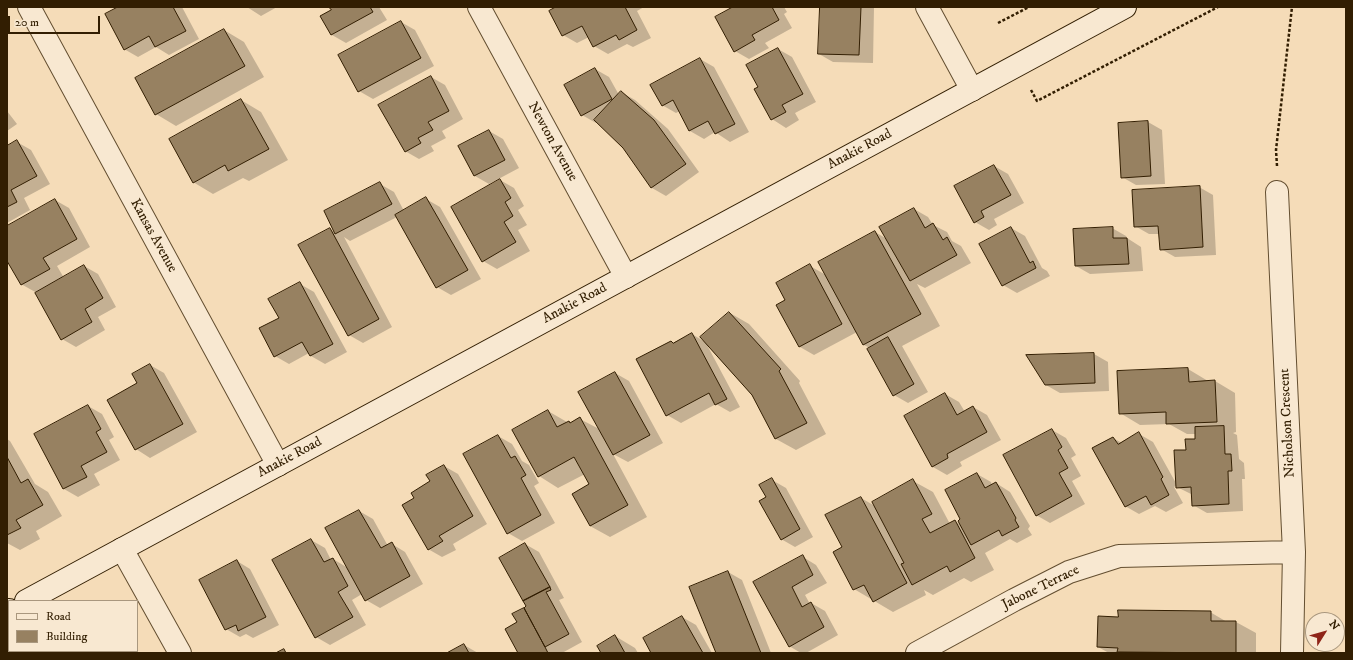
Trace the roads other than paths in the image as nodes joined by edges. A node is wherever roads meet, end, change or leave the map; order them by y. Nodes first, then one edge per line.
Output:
1 (28, 7) edge
2 (478, 7) edge
3 (927, 7) edge
4 (1125, 7) edge
5 (972, 90) junction
6 (1277, 192) road end
7 (626, 277) junction
8 (278, 465) junction
9 (122, 549) junction
10 (1294, 552) junction
11 (28, 600) edge
12 (180, 653) edge
13 (917, 653) edge
14 (1292, 653) edge

1 - 8 street, Kansas Avenue
2 - 7 street, Newton Avenue
3 - 5 street
4 - 5 street, Anakie Road
5 - 7 street, Anakie Road
6 - 10 street, Nicholson Crescent
7 - 8 street, Anakie Road
8 - 9 street, Anakie Road
9 - 11 street, Anakie Road
9 - 12 street
10 - 13 street, Jabone Terrace
10 - 14 street, Nicholson Crescent

